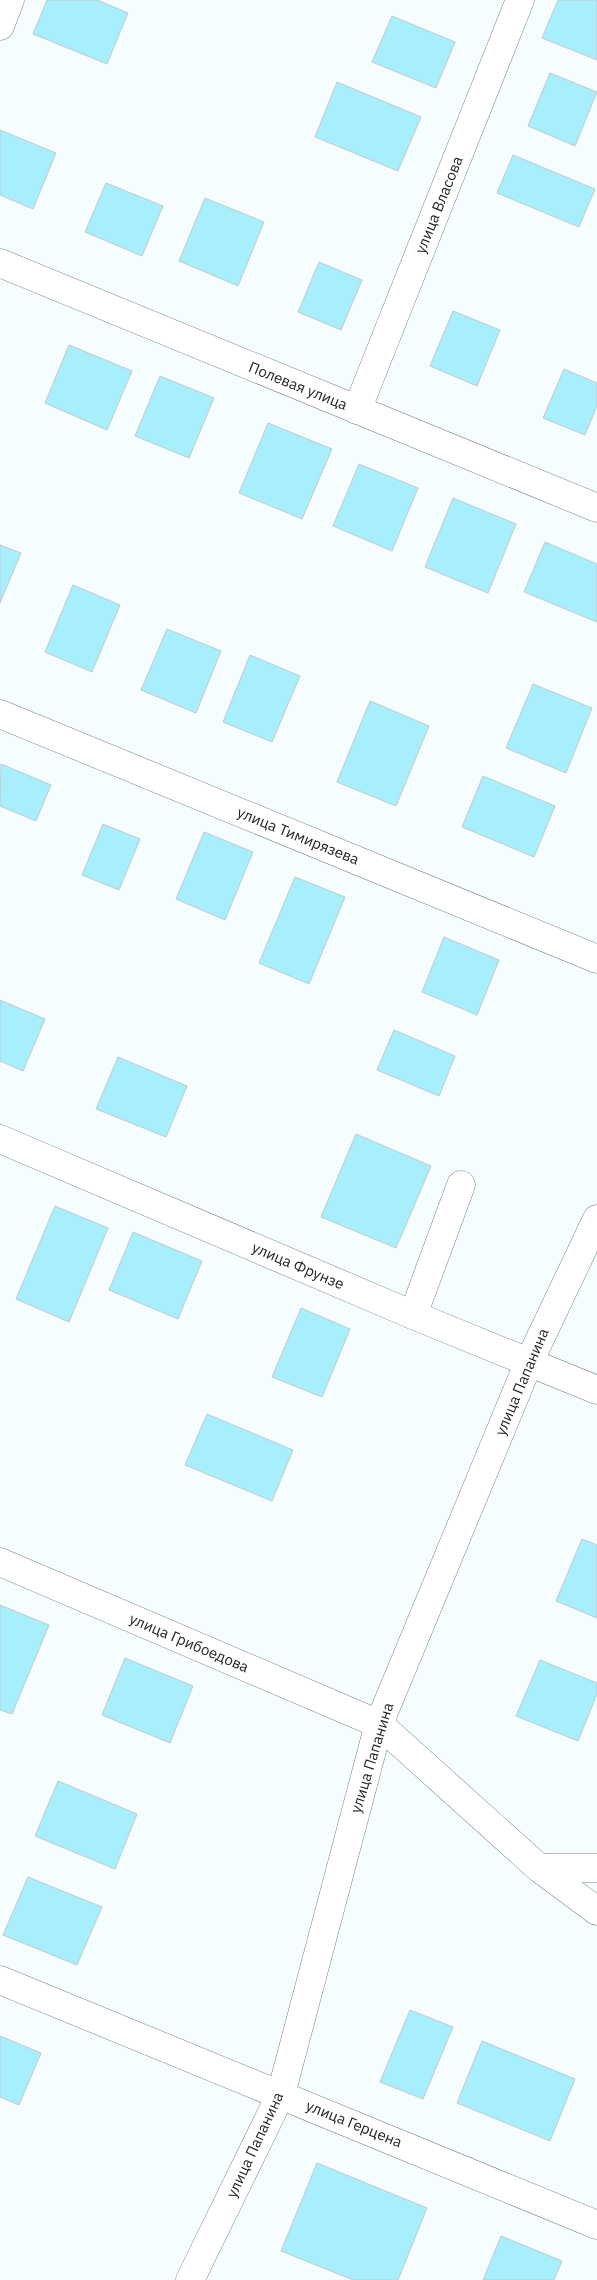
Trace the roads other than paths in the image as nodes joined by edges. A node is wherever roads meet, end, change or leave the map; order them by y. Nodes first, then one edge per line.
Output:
1 (10, 0) edge
2 (520, 0) edge
3 (0, 26) edge
4 (0, 263) edge
5 (357, 410) junction
6 (597, 508) edge
7 (0, 714) edge
8 (597, 959) edge
9 (0, 1139) edge
10 (461, 1185) dead end
11 (597, 1219) edge
12 (413, 1315) junction
13 (529, 1362) junction
14 (597, 1390) edge
15 (0, 1562) edge
16 (379, 1724) junction
17 (539, 1868) junction
18 (597, 1868) edge
19 (597, 1911) edge
20 (0, 1980) edge
21 (281, 2094) junction
22 (597, 2225) edge
23 (190, 2280) edge

1 - 3 street
2 - 5 street, улица Власова
4 - 5 street, Полевая улица
5 - 6 street, Полевая улица
7 - 8 street, улица Тимирязева
9 - 12 street, улица Фрунзе
10 - 12 street
11 - 13 street, улица Папанина
12 - 13 street, улица Фрунзе
13 - 14 street, улица Фрунзе
13 - 16 street, улица Папанина
15 - 16 street, улица Грибоедова
16 - 17 street, улица Грибоедова
16 - 21 street, улица Папанина
17 - 18 street
17 - 19 street, улица Грибоедова
20 - 21 street, улица Герцена
21 - 22 street, улица Герцена
21 - 23 street, улица Папанина

